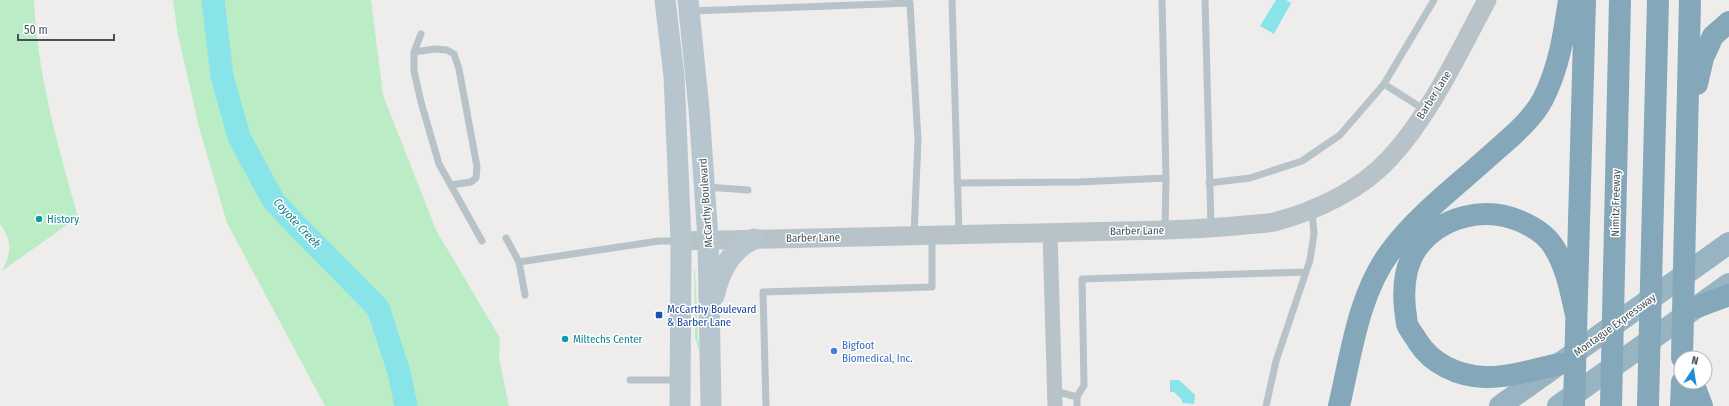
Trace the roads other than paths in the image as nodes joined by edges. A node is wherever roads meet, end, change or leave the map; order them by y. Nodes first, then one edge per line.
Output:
1 (665, 0) edge
2 (952, 0) edge
3 (1162, 0) edge
4 (1205, 0) edge
5 (1434, 0) edge
6 (1486, 0) edge
7 (1569, 0) edge
8 (1585, 0) edge
9 (1620, 0) edge
10 (1658, 0) edge
11 (1690, 0) edge
12 (688, 6) edge
13 (1729, 22) edge
14 (421, 34) dead end
15 (414, 52) junction
16 (1384, 84) junction
17 (1425, 110) junction
18 (1687, 130) junction
19 (1166, 178) junction
20 (957, 183) junction
21 (1209, 183) junction
22 (451, 185) junction
23 (705, 187) junction
24 (748, 190) dead end
25 (1312, 208) junction
26 (1211, 229) junction
27 (1165, 230) junction
28 (1050, 233) junction
29 (959, 235) junction
30 (923, 236) junction
31 (506, 238) dead end
32 (754, 239) junction
33 (708, 240) junction
34 (482, 241) dead end
35 (681, 241) junction
36 (1729, 243) edge
37 (519, 262) junction
38 (1306, 272) junction
39 (1729, 284) edge
40 (525, 295) dead end
41 (1729, 295) edge
42 (1697, 307) junction
43 (710, 312) junction
44 (1576, 315) junction
45 (1684, 350) edge
46 (630, 380) dead end
47 (680, 380) junction
48 (1518, 382) junction
49 (1682, 390) edge
50 (1696, 390) edge
51 (1077, 397) junction
52 (1055, 399) edge
53 (680, 406) edge
54 (712, 406) edge
55 (766, 406) edge
56 (1077, 406) edge
57 (1266, 406) edge
58 (1339, 406) edge
59 (1500, 406) edge
60 (1558, 406) edge
61 (1574, 406) edge
62 (1611, 406) edge
63 (1648, 406) edge
64 (1681, 406) edge
65 (1702, 406) edge

1 - 35 main road
2 - 20 lane
3 - 19 lane
4 - 21 lane
5 - 16 lane
6 - 17 street, Barber Lane
7 - 58 highway
8 - 44 highway
9 - 62 highway, Nimitz Freeway
10 - 63 highway
11 - 18 highway
12 - 23 main road, McCarthy Boulevard
12 - 30 lane
13 - 18 highway
14 - 15 lane
15 - 22 lane
15 - 22 lane
16 - 17 lane
16 - 21 lane
17 - 25 street, Barber Lane
18 - 45 highway
19 - 20 lane
19 - 27 lane
20 - 29 lane
21 - 26 lane
22 - 34 lane
23 - 24 lane
23 - 33 main road, McCarthy Boulevard
25 - 26 street, Barber Lane
25 - 38 lane
26 - 27 street, Barber Lane
27 - 28 street, Barber Lane
28 - 29 street, Barber Lane
28 - 52 street
29 - 30 street, Barber Lane
30 - 32 street, Barber Lane
30 - 55 lane
31 - 37 lane
32 - 33 street, Barber Lane
32 - 43 main road
33 - 35 street, Barber Lane
33 - 43 main road, McCarthy Boulevard
35 - 37 lane
35 - 47 main road
36 - 48 highway, Montague Expressway
37 - 40 lane
38 - 51 lane
38 - 57 lane
39 - 42 highway
41 - 42 highway
42 - 60 highway
43 - 54 main road, McCarthy Boulevard
44 - 48 highway
44 - 61 highway
46 - 47 lane
47 - 53 main road
48 - 59 highway
49 - 64 highway
50 - 65 highway
51 - 52 lane
51 - 56 lane

